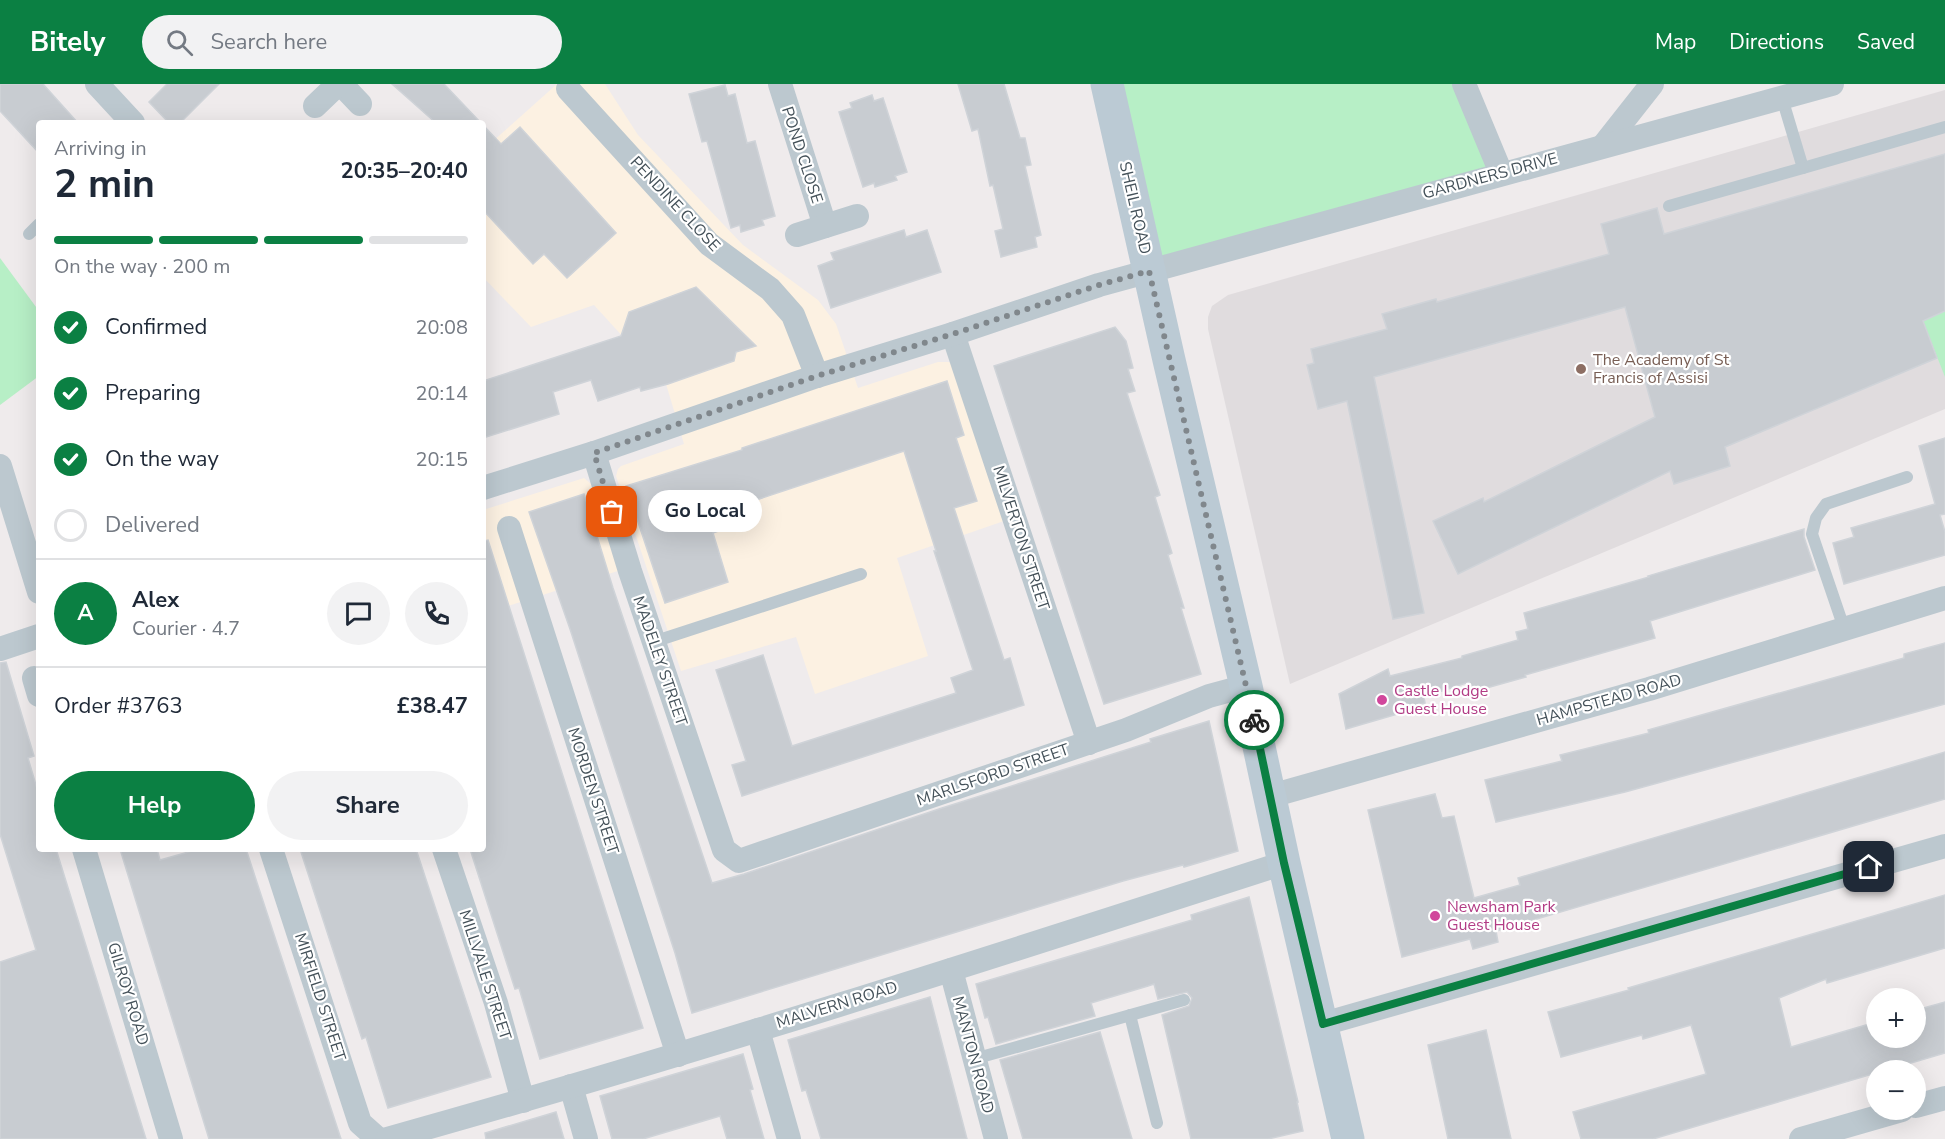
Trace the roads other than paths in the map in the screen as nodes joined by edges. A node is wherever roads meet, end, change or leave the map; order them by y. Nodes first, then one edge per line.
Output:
1 (97, 84) edge
2 (340, 84) edge
3 (780, 84) edge
4 (1107, 84) edge
5 (1464, 84) edge
6 (1652, 84) edge
7 (1832, 84) edge
8 (568, 89) dead end
9 (1782, 98) junction
10 (360, 104) dead end
11 (315, 106) dead end
12 (131, 120) edge
13 (1945, 127) edge
14 (1604, 145) junction
15 (1803, 168) junction
16 (1502, 173) junction
17 (1669, 206) dead end
18 (857, 216) dead end
19 (825, 226) junction
20 (36, 227) edge
21 (29, 234) dead end
22 (797, 235) dead end
23 (1149, 271) junction
24 (953, 334) junction
25 (817, 376) junction
26 (594, 453) junction
27 (0, 466) edge
28 (1907, 477) dead end
29 (486, 487) edge
30 (508, 528) dead end
31 (861, 574) dead end
32 (36, 582) edge
33 (1945, 598) edge
34 (1844, 628) junction
35 (36, 637) edge
36 (653, 642) junction
37 (0, 649) edge
38 (1246, 686) junction
39 (1089, 743) junction
40 (1271, 796) junction
41 (1945, 846) edge
42 (85, 852) edge
43 (273, 852) edge
44 (445, 852) edge
45 (739, 861) joint
46 (1284, 863) junction
47 (951, 970) junction
48 (1184, 1000) dead end
49 (1130, 1015) junction
50 (1323, 1024) junction
51 (758, 1030) junction
52 (678, 1055) junction
53 (974, 1059) junction
54 (572, 1086) junction
55 (1945, 1098) edge
56 (523, 1101) junction
57 (1926, 1103) edge
58 (1867, 1120) edge
59 (1157, 1123) dead end
60 (171, 1139) edge
61 (378, 1139) edge
62 (387, 1139) edge
63 (586, 1139) edge
64 (789, 1139) edge
65 (996, 1139) edge
66 (1348, 1139) edge
67 (1801, 1139) edge

1 - 12 street
2 - 10 street
2 - 11 street
3 - 19 street, POND CLOSE
4 - 23 main road, SHEIL ROAD
5 - 16 street
6 - 14 street
7 - 9 street, GARDNERS DRIVE
8 - 25 street, PENDINE CLOSE
9 - 14 street, GARDNERS DRIVE
9 - 15 lane
13 - 15 lane
14 - 16 street, GARDNERS DRIVE
15 - 17 lane
16 - 23 street, GARDNERS DRIVE
18 - 19 street, POND CLOSE
19 - 22 street, POND CLOSE
20 - 21 lane
23 - 24 street, GARDNERS DRIVE
23 - 38 main road, SHEIL ROAD
24 - 25 street, GARDNERS DRIVE
24 - 39 street, MILVERTON STREET
25 - 26 street, GARDNERS DRIVE
26 - 29 street, GARDNERS DRIVE
26 - 36 street, MADELEY STREET
27 - 32 street
28 - 34 lane
30 - 52 street, MORDEN STREET
31 - 36 lane
33 - 34 street, HAMPSTEAD ROAD
34 - 40 street, HAMPSTEAD ROAD
35 - 37 street
36 - 45 street, MADELEY STREET
38 - 39 street, MARLSFORD STREET
38 - 40 main road, SHEIL ROAD
39 - 45 street, MARLSFORD STREET
40 - 46 main road, SHEIL ROAD
41 - 50 street
42 - 60 street, GILROY ROAD
43 - 61 street, MIRFIELD STREET
44 - 56 street, MILLVALE STREET
46 - 47 street, MALVERN ROAD
46 - 50 main road, SHEIL ROAD
47 - 51 street, MALVERN ROAD
47 - 53 street, MANTON ROAD
48 - 49 lane
49 - 53 lane
49 - 59 lane
50 - 66 main road, SHEIL ROAD
51 - 52 street, MALVERN ROAD
51 - 64 street
52 - 54 street, MALVERN ROAD
53 - 65 street, MANTON ROAD
54 - 56 street, MALVERN ROAD
54 - 63 street
55 - 57 street
56 - 62 street, MALVERN ROAD
58 - 67 street

